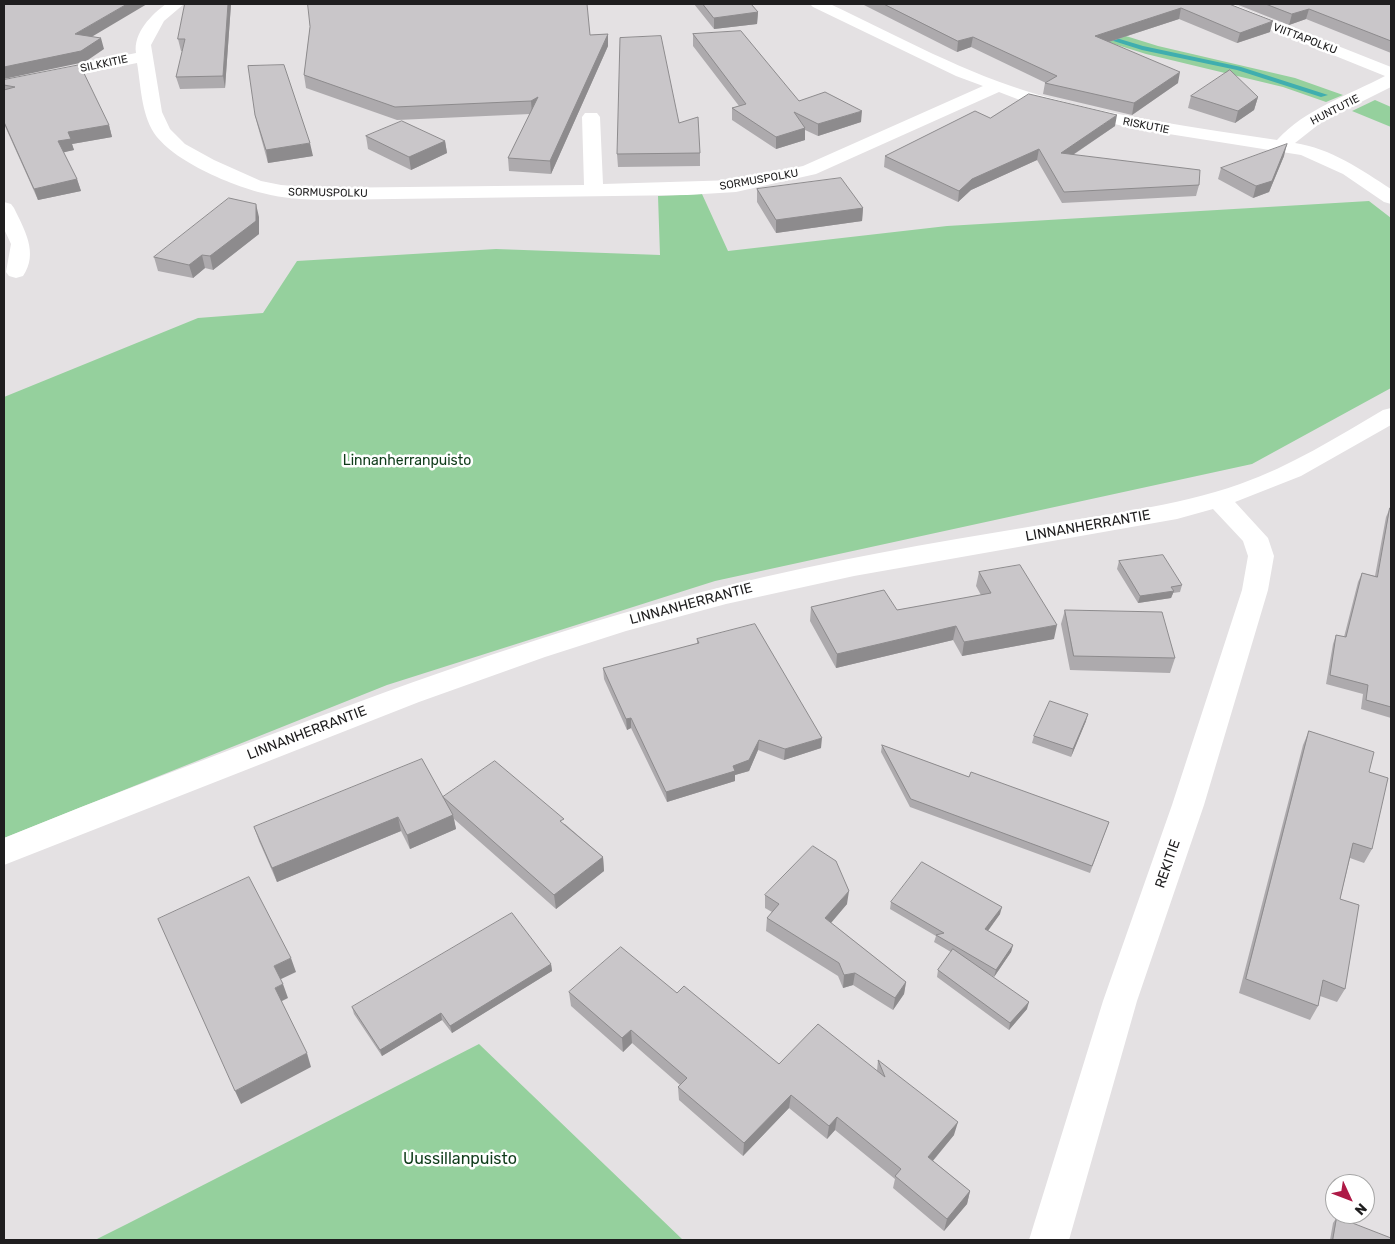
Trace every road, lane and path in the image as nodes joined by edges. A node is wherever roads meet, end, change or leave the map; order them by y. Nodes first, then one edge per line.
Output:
1 (176, 4) edge
2 (818, 4) edge
3 (1218, 4) edge
4 (145, 56) junction
5 (1391, 73) edge
6 (1391, 80) edge
7 (4, 85) edge
8 (997, 86) junction
9 (591, 117) dead end
10 (1283, 145) junction
11 (594, 190) junction
12 (1391, 198) edge
13 (4, 208) edge
14 (16, 272) dead end
15 (1391, 415) edge
16 (1219, 500) junction
17 (4, 852) edge
18 (1049, 1240) edge

1 - 4 street, SORMUSPOLKU
2 - 8 street, RISKUTIE
3 - 5 street, VIITTAPOLKU
4 - 7 street, SILKKITIE
4 - 11 street, SORMUSPOLKU
6 - 10 street, HUNTUTIE
8 - 10 street, RISKUTIE
8 - 11 street, SORMUSPOLKU
9 - 11 street
10 - 12 street, RISKUTIE
13 - 14 street
15 - 16 street, LINNANHERRANTIE
16 - 17 street, LINNANHERRANTIE
16 - 18 street, REKITIE

